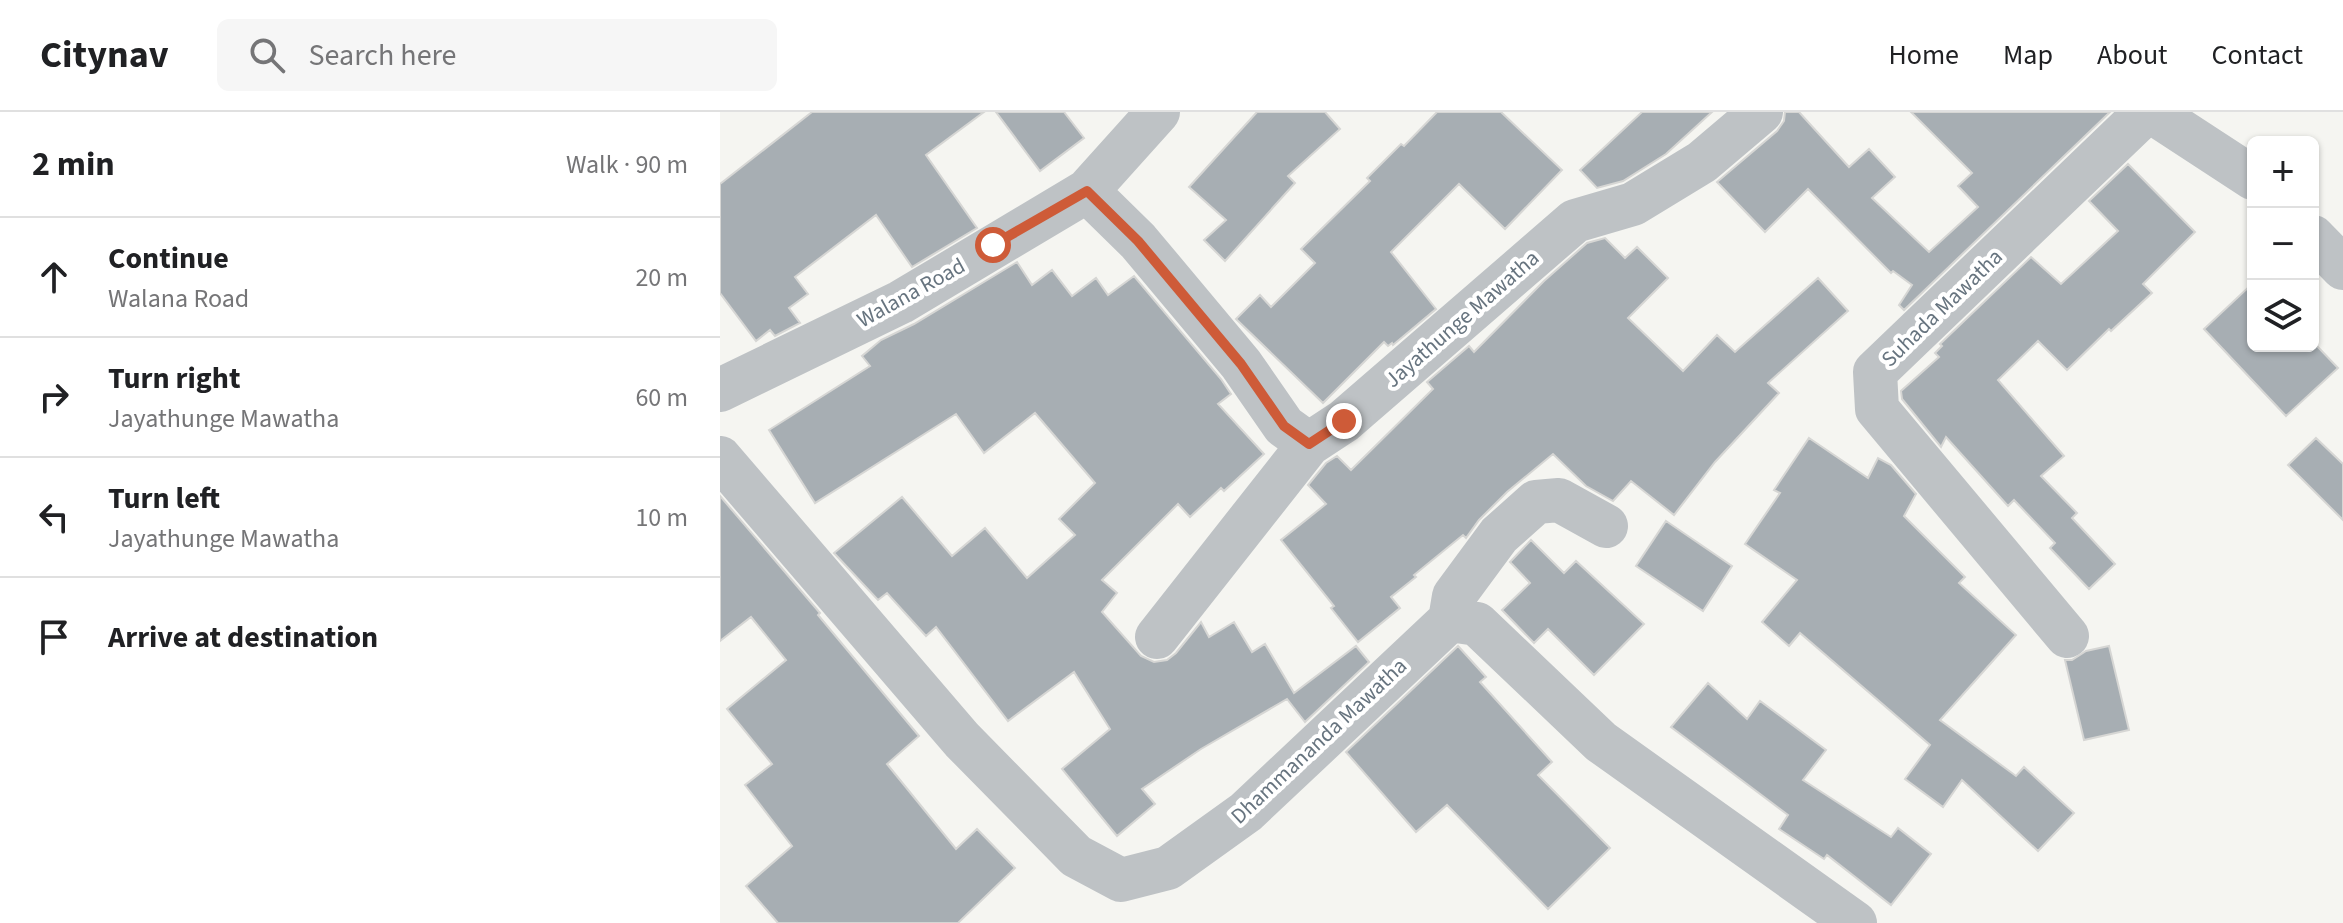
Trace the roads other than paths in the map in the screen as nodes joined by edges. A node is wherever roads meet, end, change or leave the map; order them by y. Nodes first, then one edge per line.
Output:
1 (1158, 112) edge
2 (1761, 112) edge
3 (2146, 112) edge
4 (2152, 112) edge
5 (2247, 174) edge
6 (1087, 191) junction
7 (2319, 243) edge
8 (2343, 268) edge
9 (720, 390) edge
10 (1309, 444) junction
11 (720, 458) edge
12 (1606, 526) dead end
13 (1450, 620) junction
14 (2067, 636) dead end
15 (1157, 637) dead end
16 (1855, 923) edge

1 - 6 street, Walana Road
2 - 10 street, Jayathunge Mawatha
3 - 14 street, Suhada Mawatha
4 - 5 street
6 - 9 street, Walana Road
6 - 10 street
7 - 8 street
10 - 15 street, Jayathunge Mawatha
11 - 13 street, Dhammananda Mawatha
12 - 13 street
13 - 16 street

